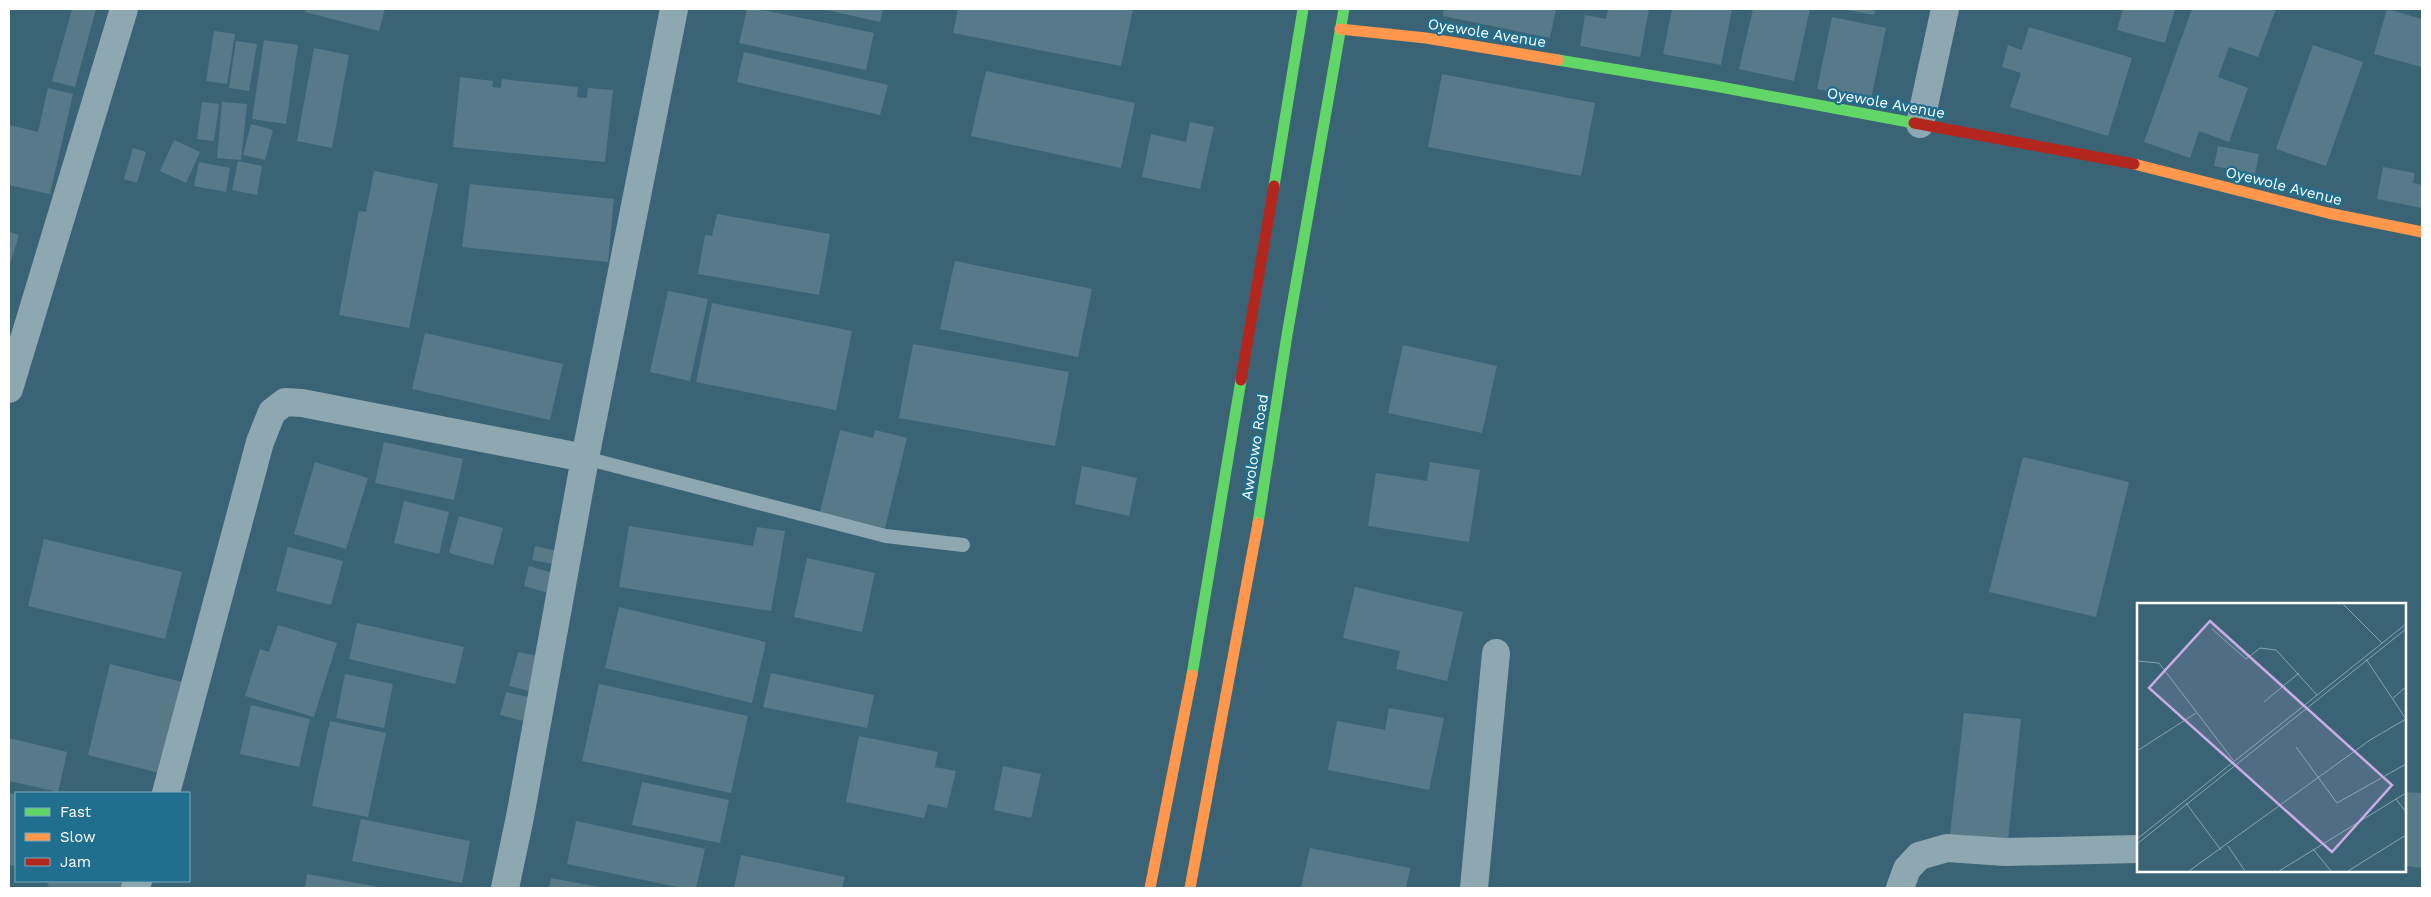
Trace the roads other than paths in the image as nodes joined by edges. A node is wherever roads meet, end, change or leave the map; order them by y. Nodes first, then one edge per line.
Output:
1 (124, 9) edge
2 (674, 9) edge
3 (1303, 9) edge
4 (1344, 9) edge
5 (1945, 9) edge
6 (1340, 29) junction
7 (1920, 124) junction
8 (2422, 232) edge
9 (9, 389) edge
10 (585, 458) junction
11 (963, 545) dead end
12 (1496, 653) dead end
13 (166, 792) edge
14 (2137, 849) edge
15 (505, 888) edge
16 (1150, 888) edge
17 (1190, 888) edge
18 (1474, 888) edge
19 (1900, 888) edge

1 - 9 street
2 - 10 street
3 - 16 main road, Awolowo Road
4 - 6 main road, Awolowo Road
5 - 7 street
6 - 7 main road, Oyewole Avenue
6 - 17 main road, Awolowo Road
7 - 8 main road, Oyewole Avenue
10 - 11 lane
10 - 13 street
10 - 15 street
12 - 18 street
14 - 19 street

